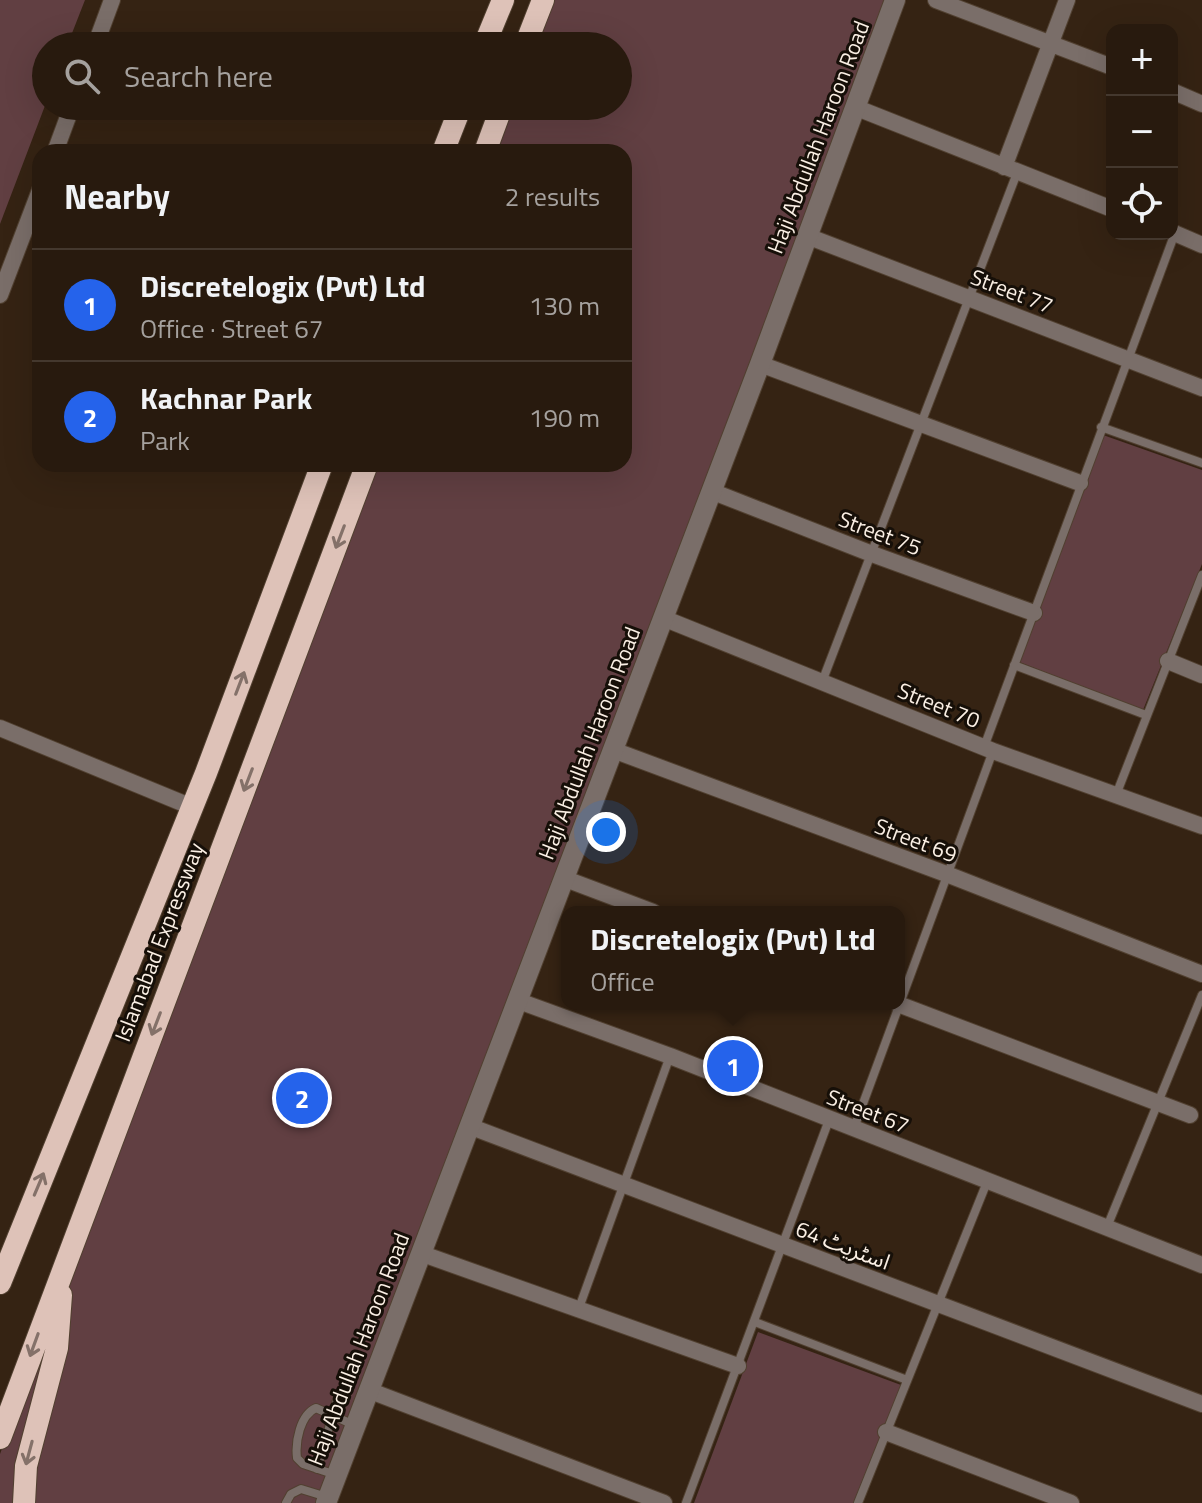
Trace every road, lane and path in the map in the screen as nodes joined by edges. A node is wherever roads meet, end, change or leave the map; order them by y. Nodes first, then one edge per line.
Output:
1 (112, 0) edge
2 (503, 0) edge
3 (543, 0) edge
4 (895, 0) edge
5 (936, 0) edge
6 (1067, 0) edge
7 (100, 32) edge
8 (490, 32) edge
9 (530, 32) edge
10 (1050, 42) junction
11 (1106, 65) edge
12 (1178, 94) edge
13 (1202, 104) edge
14 (857, 108) junction
15 (67, 120) edge
16 (456, 120) edge
17 (497, 120) edge
18 (58, 144) edge
19 (446, 144) edge
20 (488, 144) edge
21 (1011, 170) junction
22 (1106, 207) edge
23 (32, 211) edge
24 (1178, 235) edge
25 (807, 236) junction
26 (1170, 240) edge
27 (1202, 245) edge
28 (0, 295) edge
29 (968, 297) junction
30 (1127, 360) junction
31 (760, 364) junction
32 (1202, 388) edge
33 (921, 424) junction
34 (1101, 427) junction
35 (1202, 463) edge
36 (319, 472) edge
37 (364, 472) edge
38 (1080, 483) junction
39 (711, 491) junction
40 (872, 554) junction
41 (1202, 575) edge
42 (1034, 613) junction
43 (663, 618) junction
44 (1168, 661) junction
45 (1014, 665) junction
46 (1202, 675) edge
47 (822, 682) junction
48 (1146, 715) junction
49 (0, 728) edge
50 (989, 749) junction
51 (613, 750) junction
52 (1116, 795) junction
53 (192, 807) junction
54 (1202, 826) edge
55 (949, 875) junction
56 (563, 878) junction
57 (637, 906) edge
58 (1202, 974) edge
59 (905, 989) edge
60 (1202, 995) edge
61 (516, 1000) junction
62 (905, 1006) edge
63 (897, 1010) edge
64 (670, 1056) junction
65 (1157, 1102) junction
66 (1190, 1115) dead end
67 (829, 1120) junction
68 (469, 1126) junction
69 (854, 1128) junction
70 (987, 1182) junction
71 (623, 1183) junction
72 (23, 1223) junction
73 (1107, 1227) junction
74 (783, 1245) junction
75 (420, 1253) junction
76 (0, 1261) edge
77 (1202, 1265) edge
78 (63, 1266) junction
79 (0, 1283) edge
80 (937, 1305) junction
81 (579, 1308) junction
82 (755, 1322) junction
83 (738, 1366) junction
84 (907, 1380) junction
85 (368, 1390) junction
86 (338, 1397) dead end
87 (1202, 1404) edge
88 (333, 1414) junction
89 (355, 1425) junction
90 (886, 1432) junction
91 (0, 1438) edge
92 (327, 1472) junction
93 (327, 1500) edge
94 (24, 1503) edge
95 (286, 1503) edge
96 (664, 1503) edge
97 (686, 1503) edge
98 (858, 1503) edge
99 (1071, 1503) edge

1 - 7 street
2 - 8 highway
3 - 9 highway
4 - 14 street, Haji Abdullah Haroon Road
5 - 10 street
6 - 10 street
10 - 11 street
10 - 21 street
12 - 13 street
14 - 21 street
14 - 25 street, Haji Abdullah Haroon Road
15 - 18 street
16 - 19 highway
17 - 20 highway
21 - 22 street
21 - 29 lane
23 - 28 street
24 - 27 street
25 - 29 street, Street 77
25 - 31 street, Haji Abdullah Haroon Road
26 - 30 lane
29 - 30 street, Street 77
29 - 33 lane
30 - 32 street, Street 77
30 - 34 lane
31 - 33 street
31 - 39 street, Haji Abdullah Haroon Road
33 - 38 street
33 - 40 lane
34 - 35 lane
34 - 38 lane
53 -> 36 highway, Islamabad Expressway
37 -> 78 highway, Islamabad Expressway
38 - 42 lane
39 - 40 street, Street 75
39 - 43 street, Haji Abdullah Haroon Road
40 - 42 street, Street 75
40 - 47 lane
41 - 44 lane
42 - 45 lane
43 - 47 street, Street 70
43 - 51 street, Haji Abdullah Haroon Road
44 - 46 street
44 - 48 lane
45 - 48 lane
45 - 50 lane
47 - 50 street, Street 70
48 - 52 lane
49 - 53 street
50 - 52 street, Street 70
50 - 55 lane
51 - 55 street, Street 69
51 - 56 street, Haji Abdullah Haroon Road
52 - 54 street, Street 70
72 -> 53 highway, Islamabad Expressway
55 - 58 street, Street 69
55 - 59 lane
56 - 57 street
56 - 61 street, Haji Abdullah Haroon Road
60 - 65 lane
61 - 64 street, Street 67
61 - 68 street, Haji Abdullah Haroon Road
62 - 65 street
63 - 69 lane
64 - 67 street, Street 67
64 - 71 lane
65 - 66 street
65 - 73 lane
67 - 69 street, Street 67
67 - 74 lane
68 - 71 street, اسٹریٹ 64
68 - 75 street, Haji Abdullah Haroon Road
69 - 70 street, Street 67
70 - 73 street, Street 67
70 - 80 lane
71 - 74 street, اسٹریٹ 64
71 - 81 lane
72 - 76 highway
72 - 79 highway, Islamabad Expressway
73 - 77 street, Street 67
74 - 80 street, اسٹریٹ 64
74 - 82 lane
75 - 81 street
75 - 85 street, Haji Abdullah Haroon Road
78 -> 91 highway, Islamabad Expressway
78 -> 94 highway
80 - 84 lane
80 - 87 street, اسٹریٹ 64
81 - 83 street
82 - 83 lane
82 - 84 lane
83 - 97 lane
84 - 90 lane
85 - 89 street, Haji Abdullah Haroon Road
85 - 96 street
86 - 88 lane
88 - 89 lane
88 - 92 lane
88 - 92 lane
89 - 92 street, Haji Abdullah Haroon Road
90 - 98 lane
90 - 99 street
92 - 93 street, Haji Abdullah Haroon Road
93 - 95 lane

